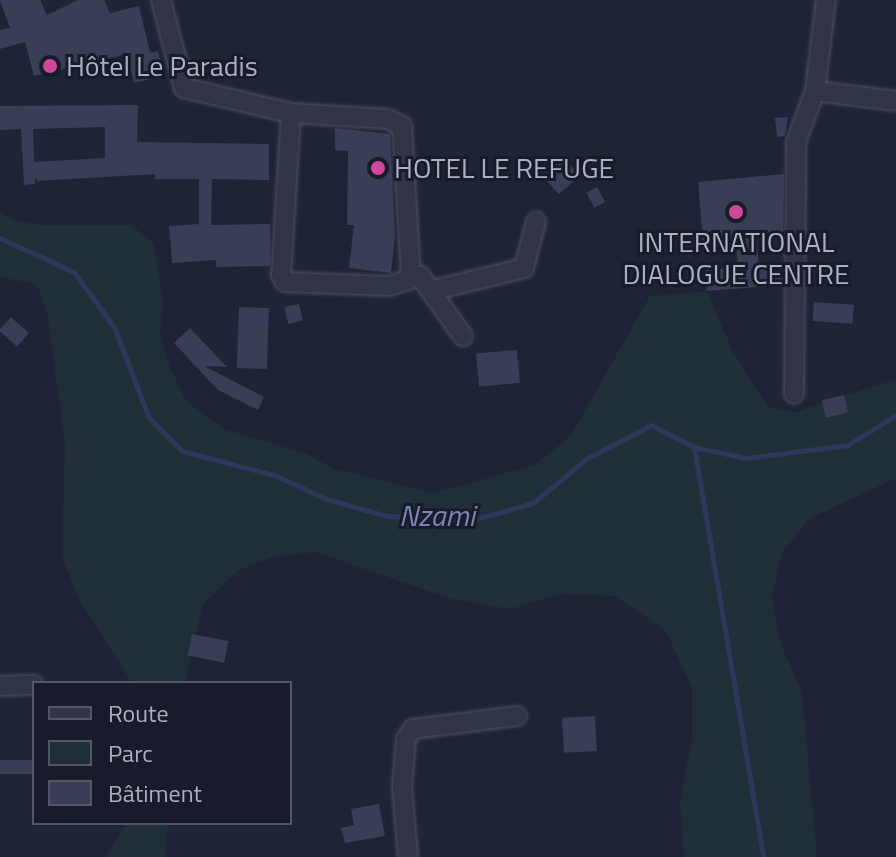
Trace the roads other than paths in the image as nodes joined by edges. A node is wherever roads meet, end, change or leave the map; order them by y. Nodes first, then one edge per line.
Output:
1 (161, 0) edge
2 (826, 0) edge
3 (815, 91) junction
4 (896, 101) edge
5 (291, 113) junction
6 (536, 222) dead end
7 (411, 278) junction
8 (434, 290) junction
9 (463, 336) dead end
10 (794, 394) dead end
11 (32, 685) edge
12 (0, 686) edge
13 (517, 716) dead end
14 (408, 857) edge

1 - 5 street
2 - 3 street
3 - 4 street
3 - 10 street
5 - 7 street
5 - 7 street
6 - 8 street
7 - 8 street
8 - 9 street
11 - 12 street
13 - 14 street

